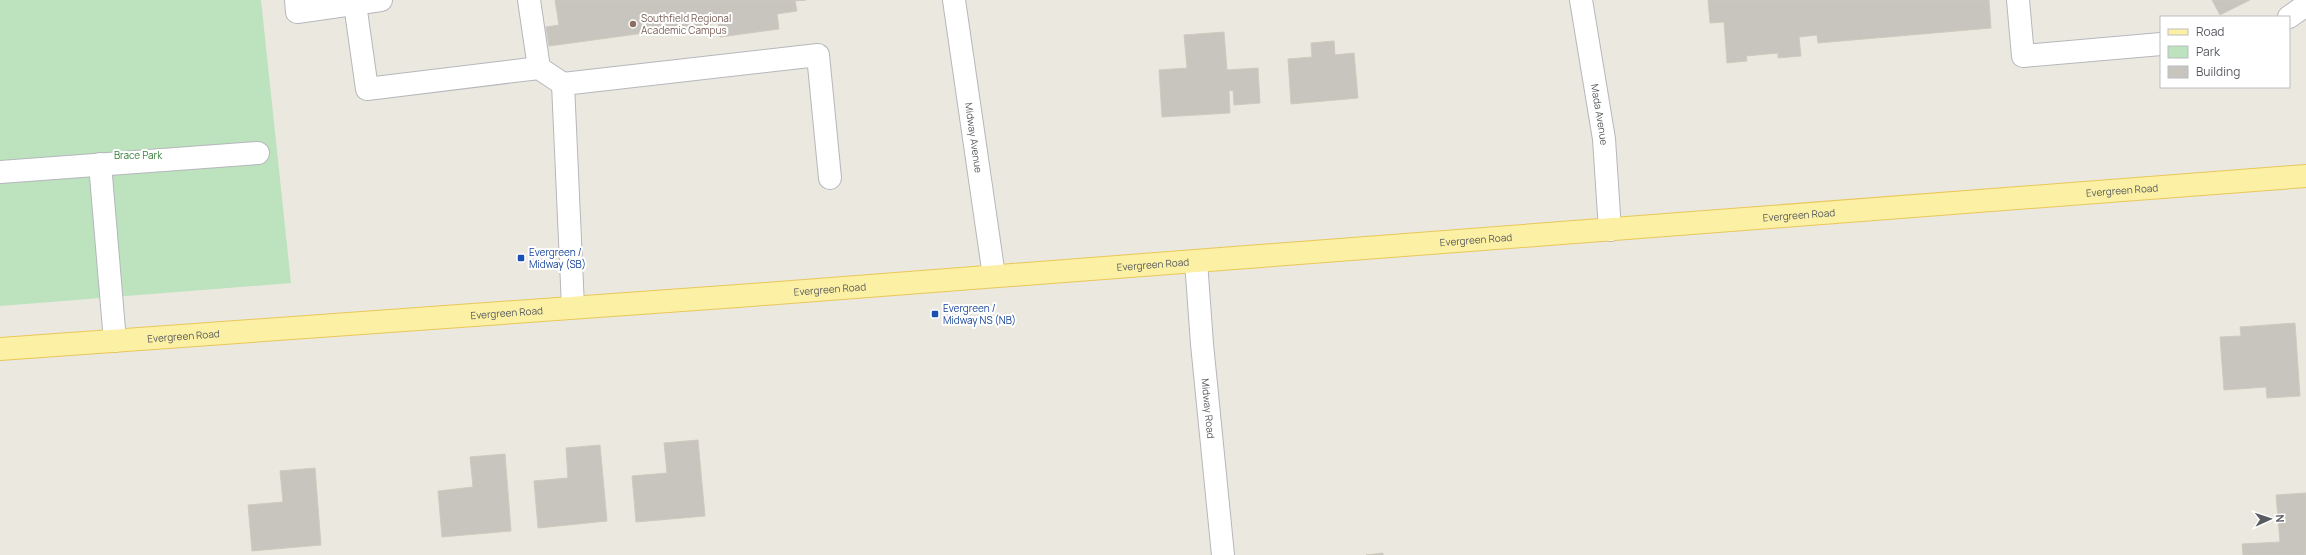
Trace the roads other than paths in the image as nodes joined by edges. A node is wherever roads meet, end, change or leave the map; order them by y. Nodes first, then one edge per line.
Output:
1 (296, 0) edge
2 (382, 0) edge
3 (530, 0) edge
4 (954, 0) edge
5 (1581, 0) edge
6 (2018, 0) edge
7 (354, 4) junction
8 (2306, 4) edge
9 (2290, 16) edge
10 (2160, 44) edge
11 (539, 68) junction
12 (563, 84) junction
13 (258, 153) dead end
14 (100, 164) junction
15 (0, 172) edge
16 (2306, 176) edge
17 (830, 178) dead end
18 (1610, 230) junction
19 (1196, 261) junction
20 (994, 276) junction
21 (573, 307) junction
22 (115, 341) junction
23 (0, 349) edge
24 (1224, 555) edge

1 - 7 street
2 - 7 street
3 - 11 street
4 - 20 street, Midway Avenue
5 - 18 street, Mada Avenue
6 - 10 street
7 - 11 street
8 - 9 street
11 - 12 street
12 - 17 street
12 - 21 street
13 - 14 street
14 - 15 street
14 - 22 street
16 - 18 main road, Evergreen Road
18 - 19 main road, Evergreen Road
19 - 20 main road, Evergreen Road
19 - 24 street, Midway Road
20 - 21 main road, Evergreen Road
21 - 22 main road, Evergreen Road
22 - 23 main road, Evergreen Road

